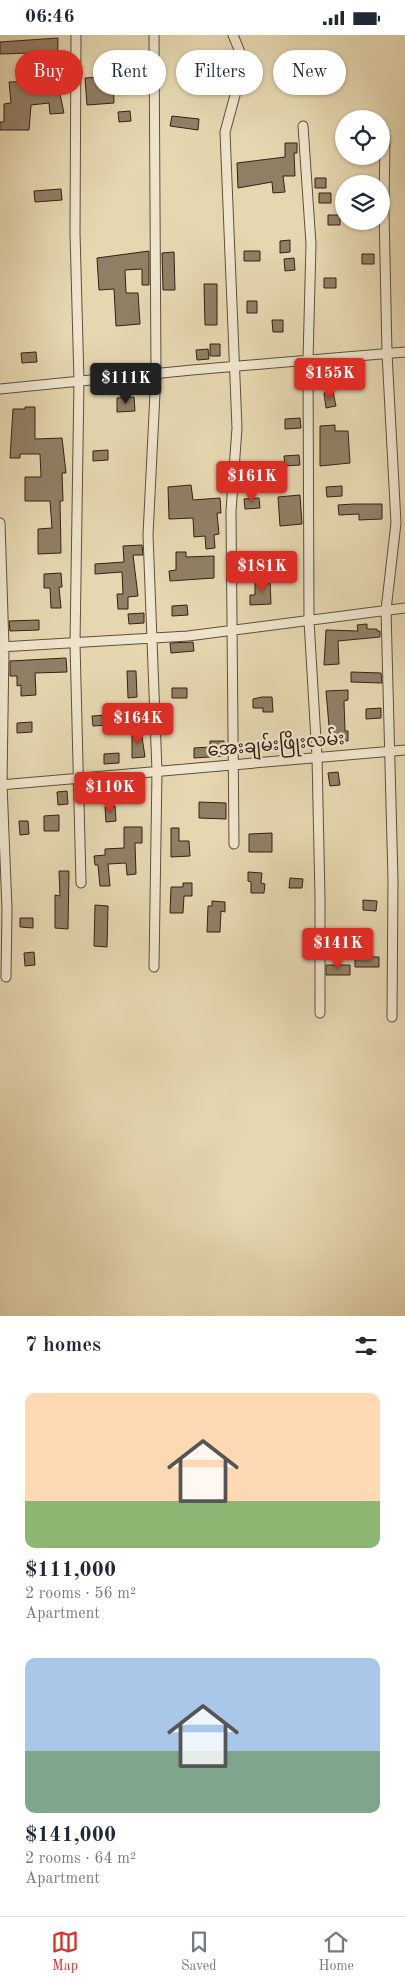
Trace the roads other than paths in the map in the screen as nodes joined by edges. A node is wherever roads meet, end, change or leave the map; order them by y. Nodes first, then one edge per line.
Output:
1 (76, 35) edge
2 (154, 35) edge
3 (233, 35) edge
4 (303, 126) dead end
5 (385, 165) edge
6 (405, 352) edge
7 (387, 353) junction
8 (308, 360) junction
9 (234, 366) junction
10 (156, 373) junction
11 (79, 381) junction
12 (0, 389) edge
13 (0, 523) edge
14 (405, 608) edge
15 (386, 610) junction
16 (309, 621) junction
17 (231, 631) junction
18 (152, 638) junction
19 (75, 643) junction
20 (2, 647) edge
21 (405, 750) edge
22 (389, 751) junction
23 (317, 757) junction
24 (234, 764) junction
25 (157, 771) junction
26 (78, 777) junction
27 (1, 785) edge
28 (234, 844) dead end
29 (81, 883) dead end
30 (154, 967) dead end
31 (6, 977) dead end
32 (320, 1013) dead end
33 (392, 1017) dead end

1 - 11 street
2 - 10 street
3 - 9 street
4 - 8 street
5 - 7 street
6 - 7 street
7 - 8 street
7 - 15 street
8 - 9 street
8 - 16 street
9 - 10 street
9 - 17 street
10 - 11 street
10 - 18 street
11 - 12 street
11 - 19 street
13 - 20 street
14 - 15 street
15 - 16 street
15 - 22 street
16 - 17 street
16 - 23 street
17 - 18 street
17 - 24 street
18 - 19 street
18 - 25 street
19 - 20 street
19 - 26 street
20 - 27 street
21 - 22 street, အေးချမ်းဖြိုးလမ်း
22 - 23 street, အေးချမ်းဖြိုးလမ်း
22 - 33 street
23 - 24 street, အေးချမ်းဖြိုးလမ်း
23 - 32 street
24 - 25 street, အေးချမ်းဖြိုးလမ်း
24 - 28 street
25 - 26 street, အေးချမ်းဖြိုးလမ်း
25 - 30 street
26 - 27 street, အေးချမ်းဖြိုးလမ်း
26 - 29 street
27 - 31 street

